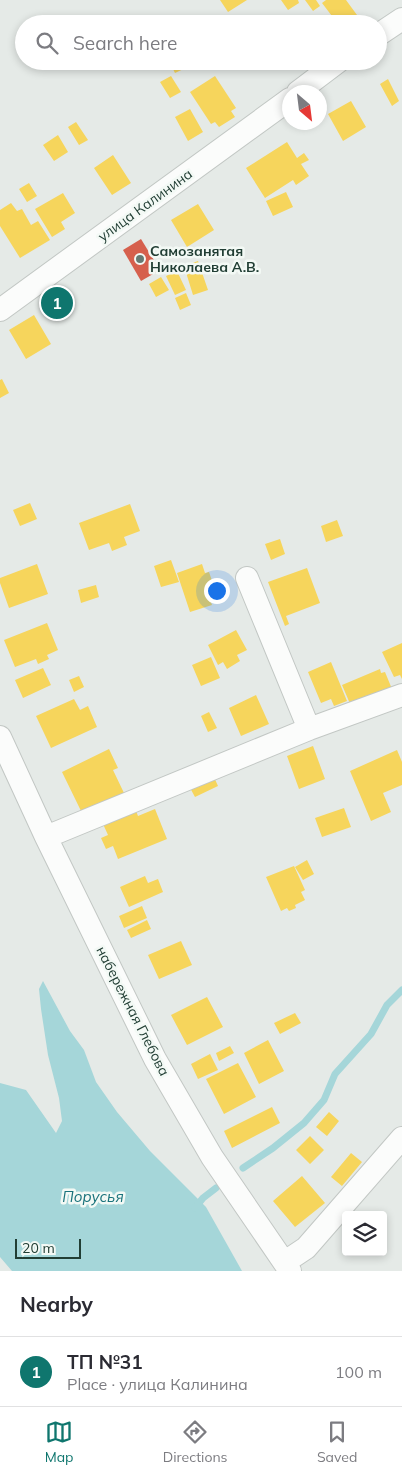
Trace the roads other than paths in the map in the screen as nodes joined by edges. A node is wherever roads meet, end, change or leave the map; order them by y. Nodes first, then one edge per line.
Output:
1 (402, 19) edge
2 (387, 29) edge
3 (328, 70) edge
4 (307, 85) edge
5 (282, 105) edge
6 (0, 310) edge
7 (247, 578) dead end
8 (402, 695) edge
9 (309, 729) junction
10 (0, 737) edge
11 (46, 837) junction
12 (402, 1138) edge
13 (287, 1267) edge

1 - 2 street
3 - 4 street
5 - 6 street, улица Калинина
7 - 9 street
8 - 9 street
9 - 11 street
10 - 11 street, набережная Глебова
11 - 13 street, набережная Глебова
12 - 13 street

